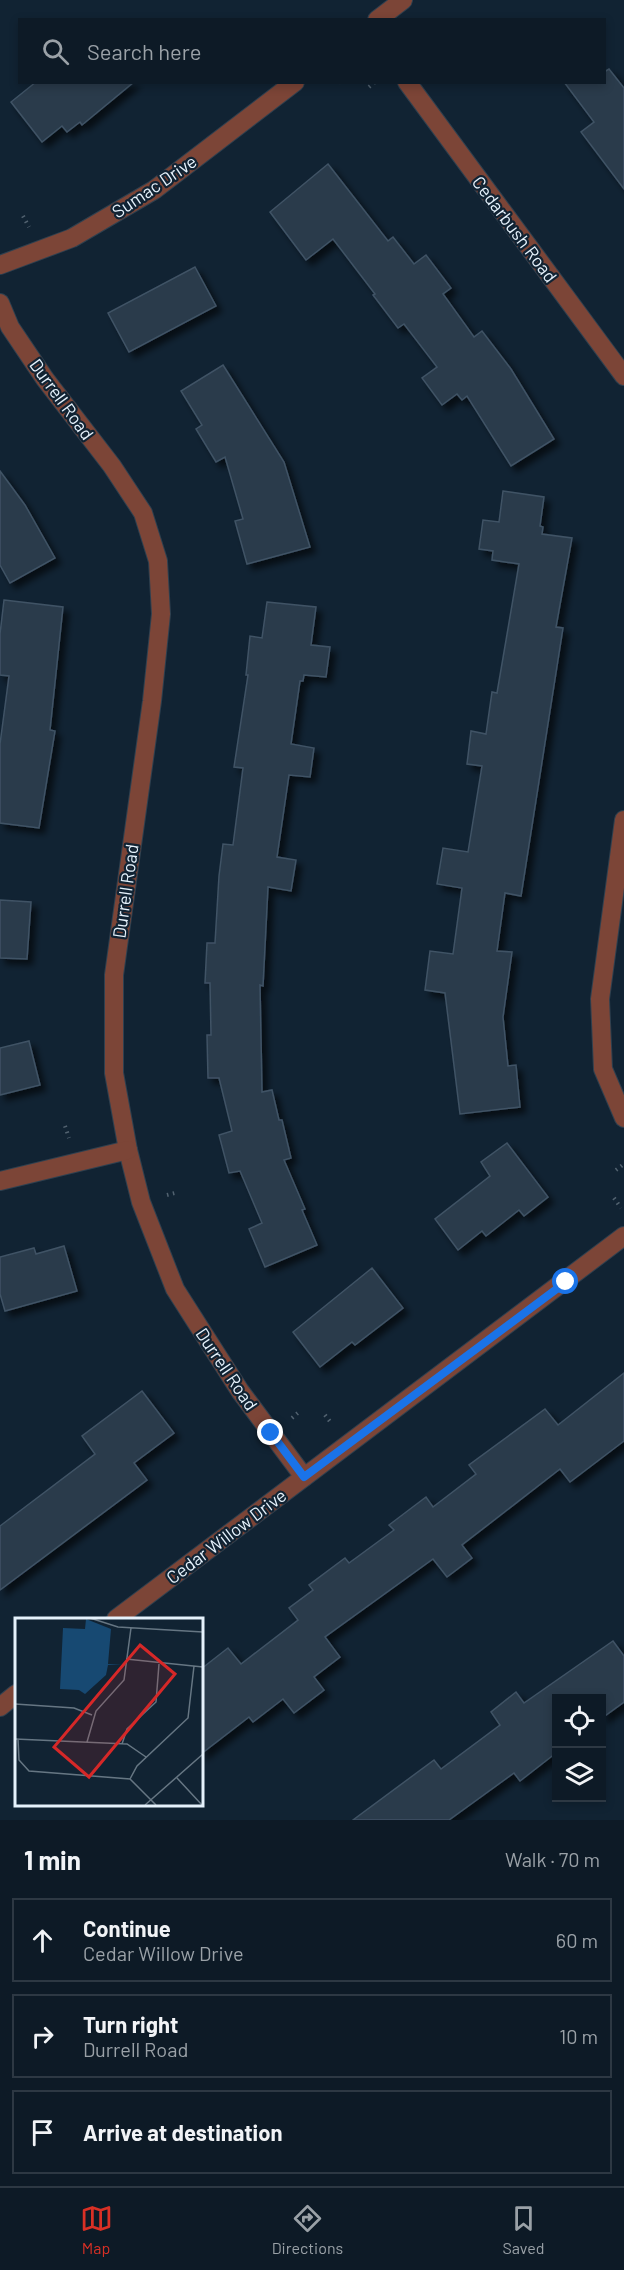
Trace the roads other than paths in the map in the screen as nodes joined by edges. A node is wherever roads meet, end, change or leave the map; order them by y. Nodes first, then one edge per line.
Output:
1 (403, 0) edge
2 (380, 18) edge
3 (292, 84) edge
4 (407, 84) edge
5 (0, 265) edge
6 (0, 303) edge
7 (624, 376) edge
8 (624, 819) edge
9 (624, 1118) edge
10 (128, 1150) junction
11 (0, 1180) edge
12 (624, 1236) edge
13 (304, 1477) junction
14 (117, 1618) edge
15 (15, 1695) edge
16 (0, 1707) edge

1 - 2 street
3 - 5 street, Sumac Drive
4 - 7 street, Cedarbush Road
6 - 10 street, Durrell Road
8 - 9 street
10 - 11 street
10 - 13 street, Durrell Road
12 - 13 street, Cedar Willow Drive
13 - 14 street, Cedar Willow Drive
15 - 16 street

